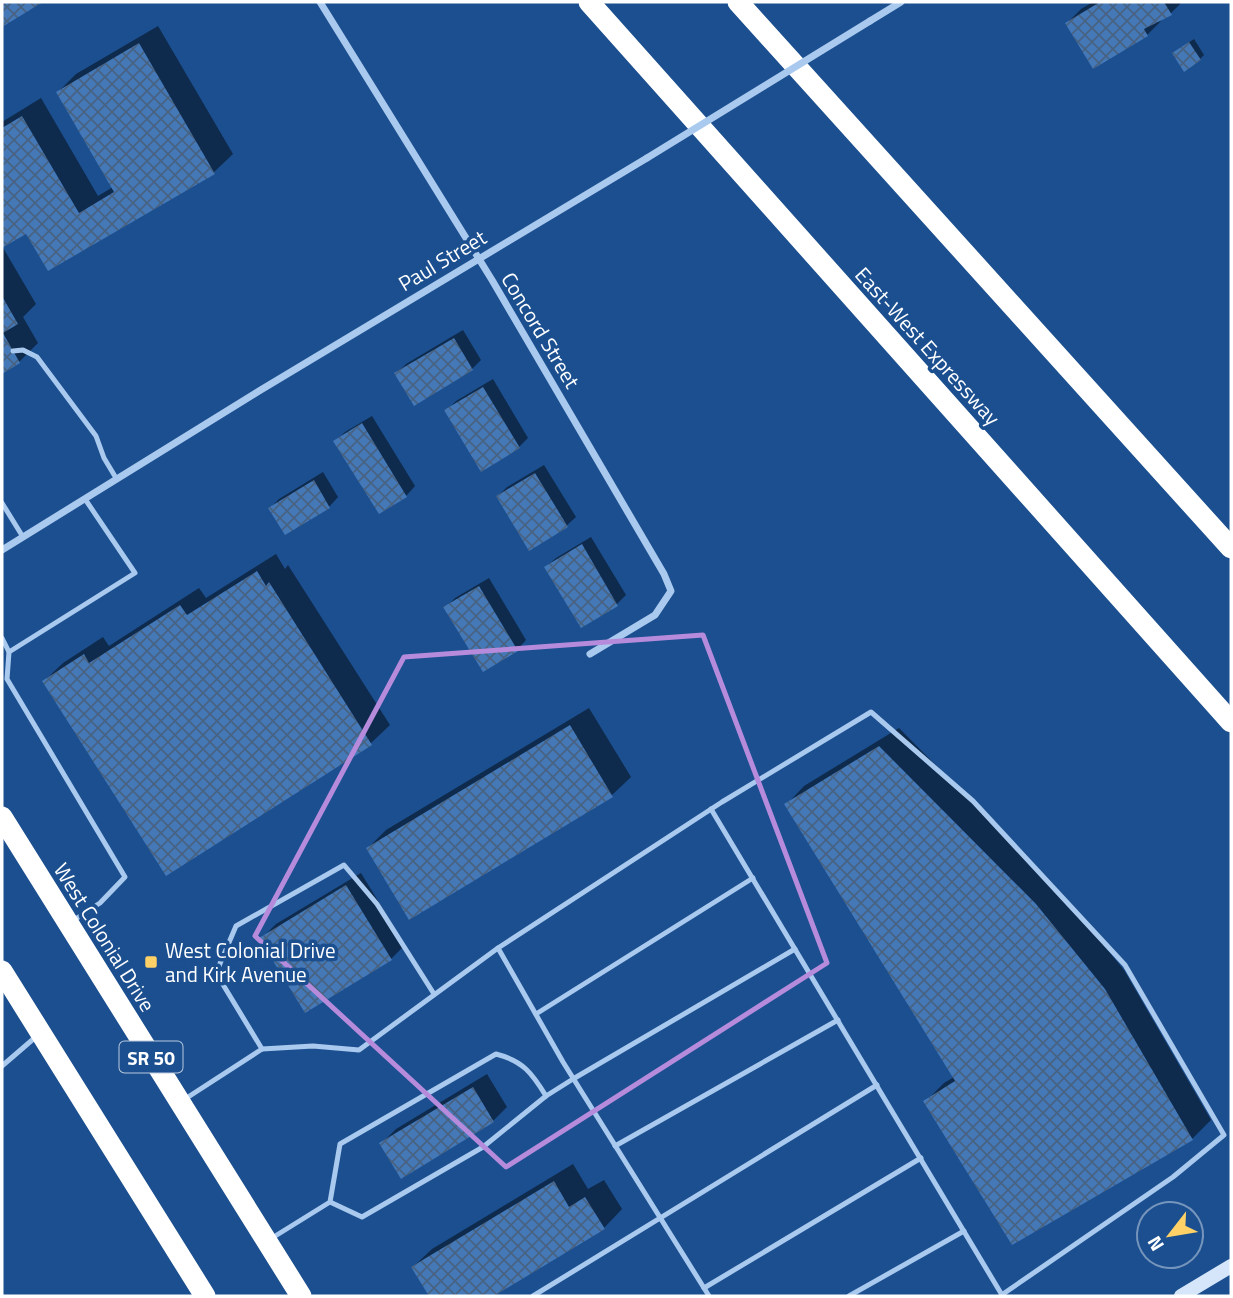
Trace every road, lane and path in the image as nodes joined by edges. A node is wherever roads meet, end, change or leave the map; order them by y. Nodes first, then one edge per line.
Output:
1 (320, 2) edge
2 (589, 2) edge
3 (738, 2) edge
4 (901, 2) edge
5 (478, 258) junction
6 (13, 351) dead end
7 (116, 478) junction
8 (85, 499) junction
9 (2, 503) edge
10 (23, 537) junction
11 (1231, 548) edge
12 (2, 550) edge
13 (2, 638) edge
14 (9, 652) junction
15 (590, 654) dead end
16 (1231, 722) edge
17 (711, 809) junction
18 (2, 817) edge
19 (753, 878) junction
20 (68, 923) junction
21 (498, 948) junction
22 (795, 949) junction
23 (2, 971) edge
24 (434, 995) junction
25 (536, 1014) junction
26 (838, 1020) junction
27 (41, 1034) junction
28 (262, 1049) junction
29 (2, 1066) edge
30 (573, 1079) junction
31 (877, 1085) junction
32 (546, 1096) junction
33 (180, 1102) junction
34 (615, 1146) junction
35 (921, 1158) junction
36 (330, 1202) junction
37 (661, 1218) junction
38 (964, 1231) junction
39 (266, 1241) junction
40 (1231, 1266) edge
41 (704, 1288) junction
42 (205, 1296) edge
43 (300, 1296) edge
44 (533, 1296) edge
45 (709, 1296) edge
46 (849, 1296) edge
47 (1002, 1296) edge
48 (1181, 1296) edge

1 - 5 street, Concord Street
2 - 16 highway, East-West Expressway
3 - 11 highway
4 - 5 street, Paul Street, bridge
5 - 7 street, Paul Street
5 - 15 street, Concord Street
6 - 7 lane
7 - 8 street, Paul Street
8 - 10 street, Paul Street
8 - 14 lane
9 - 10 lane
10 - 12 street, Paul Street
13 - 14 lane
14 - 20 lane
17 - 19 lane
17 - 21 lane
17 - 47 lane
18 - 20 highway, West Colonial Drive / SR 50
19 - 22 lane
19 - 25 lane
20 - 33 highway, West Colonial Drive / SR 50
21 - 24 lane
21 - 25 lane
22 - 26 lane
22 - 30 lane
23 - 27 highway
24 - 28 lane
24 - 28 lane
25 - 30 lane
26 - 31 lane
26 - 34 lane
27 - 29 lane
27 - 42 highway
28 - 33 lane
30 - 32 lane
30 - 34 lane
31 - 35 lane
31 - 37 lane
32 - 36 lane
32 - 36 lane
33 - 39 highway, West Colonial Drive / SR 50
34 - 37 lane
35 - 38 lane
35 - 41 lane
36 - 39 lane
37 - 41 lane
37 - 44 lane
38 - 46 lane
38 - 47 lane
39 - 43 highway, West Colonial Drive / SR 50
40 - 48 street
41 - 45 lane

